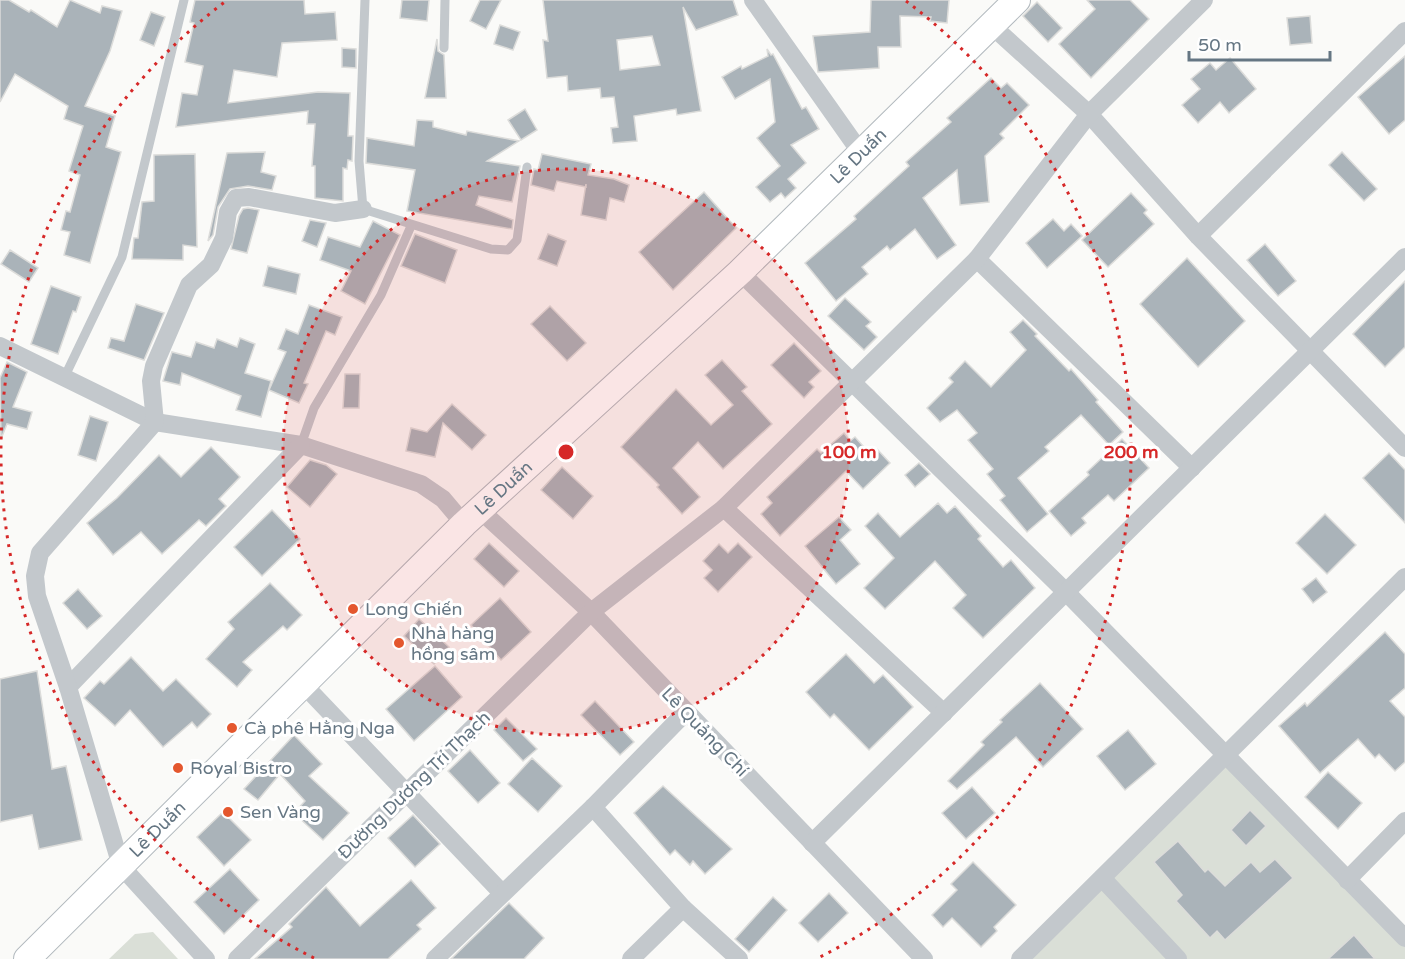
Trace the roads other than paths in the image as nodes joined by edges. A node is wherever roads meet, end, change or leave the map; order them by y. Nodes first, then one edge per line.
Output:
1 (184, 0) edge
2 (365, 0) edge
3 (445, 0) edge
4 (753, 0) edge
5 (1204, 0) edge
6 (1002, 10) edge
7 (1405, 31) edge
8 (444, 48) dead end
9 (1089, 114) junction
10 (861, 153) junction
11 (527, 167) dead end
12 (363, 209) junction
13 (411, 226) junction
14 (1198, 236) junction
15 (1405, 257) edge
16 (976, 259) junction
17 (740, 272) junction
18 (0, 346) edge
19 (1310, 351) junction
20 (65, 376) junction
21 (851, 382) junction
22 (155, 422) junction
23 (301, 445) junction
24 (1405, 448) edge
25 (1192, 468) junction
26 (724, 508) junction
27 (472, 517) junction
28 (1405, 577) edge
29 (1066, 592) junction
30 (591, 612) junction
31 (302, 683) junction
32 (68, 687) junction
33 (685, 713) junction
34 (944, 713) junction
35 (1225, 757) junction
36 (407, 792) junction
37 (593, 807) junction
38 (1405, 821) edge
39 (812, 843) junction
40 (121, 866) junction
41 (1102, 878) junction
42 (1347, 880) junction
43 (502, 893) junction
44 (683, 908) junction
45 (1405, 938) edge
46 (27, 959) edge
47 (206, 959) edge
48 (237, 959) edge
49 (435, 959) edge
50 (631, 959) edge
51 (739, 959) edge
52 (924, 959) edge
53 (1020, 959) edge
54 (1178, 959) edge

1 - 20 lane
2 - 12 lane
3 - 8 lane
4 - 10 street
5 - 9 street, Đường Dương Trí Thạch
6 - 9 street
6 - 10 main road, Lê Duẩn
7 - 14 street
9 - 14 street
9 - 16 street, Đường Dương Trí Thạch
10 - 17 main road, Lê Duẩn
11 - 13 lane
12 - 13 lane
12 - 22 street
13 - 23 lane
14 - 19 street
15 - 19 street
16 - 21 street, Đường Dương Trí Thạch
16 - 25 street
17 - 21 street
17 - 27 main road, Lê Duẩn
18 - 20 street, Lê Quảng Chí
19 - 24 street
19 - 25 street
20 - 22 street, Lê Quảng Chí
21 - 26 street, Đường Dương Trí Thạch
21 - 29 street
22 - 23 street, Lê Quảng Chí
22 - 32 street
23 - 27 street, Lê Quảng Chí
23 - 32 street
25 - 29 street
26 - 30 street, Đường Dương Trí Thạch
26 - 34 street
27 - 30 street, Lê Quảng Chí
27 - 31 main road, Lê Duẩn
28 - 35 street
29 - 34 street
29 - 35 street
30 - 33 street, Lê Quảng Chí
30 - 36 street, Đường Dương Trí Thạch
31 - 36 street
31 - 40 main road, Lê Duẩn
32 - 40 street
33 - 37 street
33 - 39 street, Lê Quảng Chí
34 - 39 street
35 - 41 street
35 - 42 street
36 - 43 street
36 - 48 street, Đường Dương Trí Thạch
37 - 43 street
37 - 44 street
38 - 42 street
39 - 52 street, Lê Quảng Chí
40 - 46 main road, Lê Duẩn
40 - 47 street
41 - 53 street
41 - 54 street
42 - 45 street
43 - 49 street
44 - 50 street
44 - 51 street

